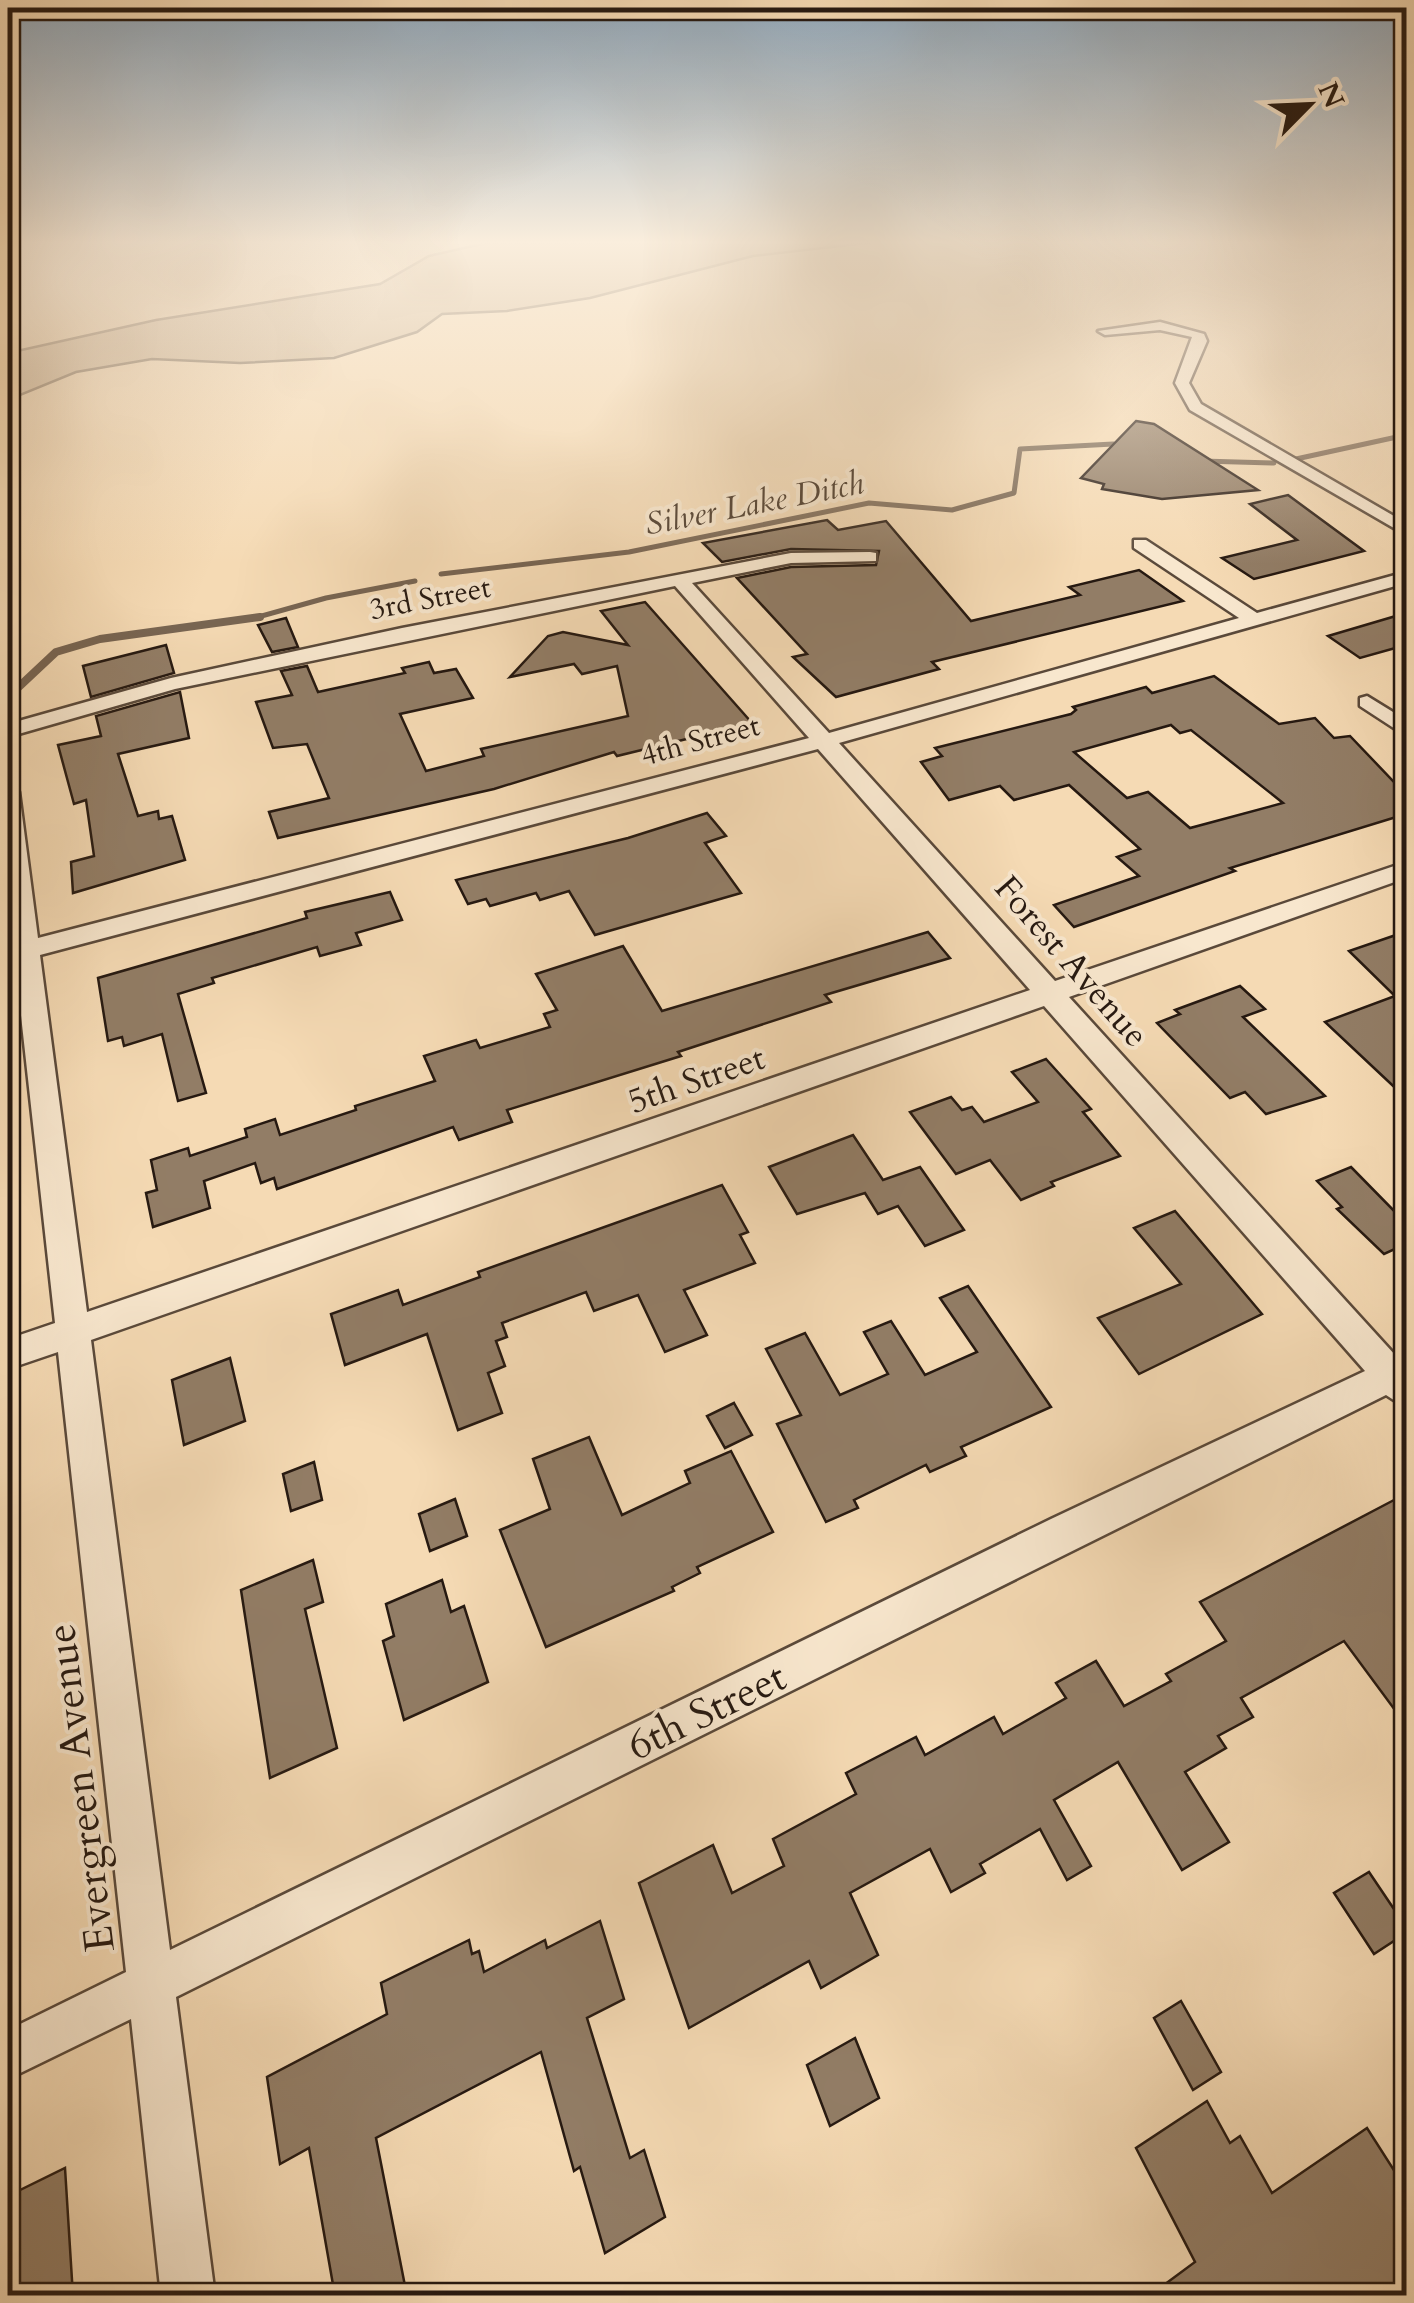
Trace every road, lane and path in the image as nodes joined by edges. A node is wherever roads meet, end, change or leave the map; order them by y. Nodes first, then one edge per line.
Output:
1 (1196, 349) edge
2 (1406, 530) edge
3 (1140, 544) dead end
4 (870, 557) dead end
5 (1406, 576) edge
6 (680, 580) junction
7 (1253, 619) junction
8 (1368, 702) dead end
9 (1406, 730) edge
10 (8, 731) edge
11 (827, 740) junction
12 (8, 792) edge
13 (1406, 870) edge
14 (17, 953) edge
15 (1051, 996) junction
16 (72, 1331) junction
17 (8, 1354) edge
18 (1402, 1379) edge
19 (151, 1986) junction
20 (8, 2056) edge
21 (188, 2296) edge

1 - 2 street
3 - 7 street
4 - 6 street, 3rd Street
5 - 7 street, 4th Street
6 - 10 street, 3rd Street
6 - 11 street, Forest Avenue
7 - 11 street, 4th Street
8 - 9 street
11 - 14 street, 4th Street
11 - 15 street, Forest Avenue
12 - 14 street, Evergreen Avenue
13 - 15 street, 5th Street
14 - 16 street, Evergreen Avenue
15 - 16 street, 5th Street
15 - 18 street, Forest Avenue
16 - 17 street, 5th Street
16 - 19 street, Evergreen Avenue
18 - 19 street, 6th Street
19 - 20 street, 6th Street
19 - 21 street, Evergreen Avenue

